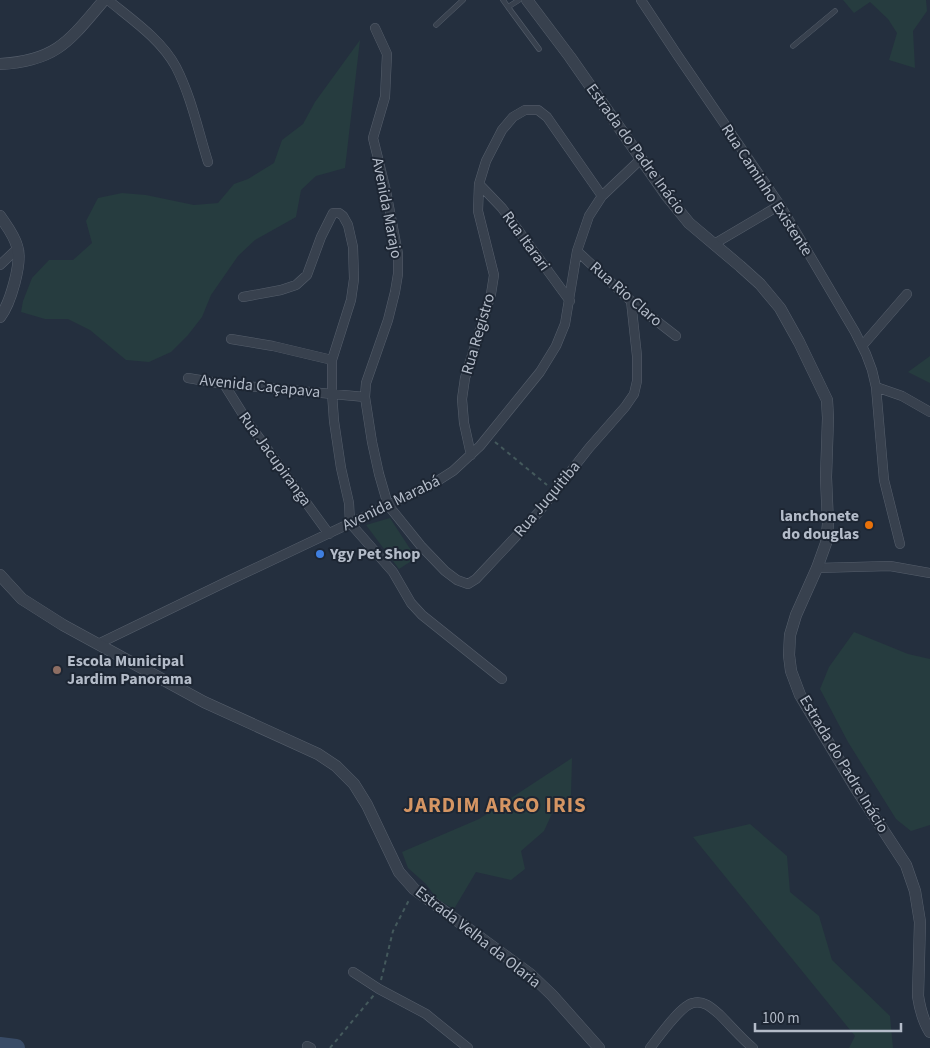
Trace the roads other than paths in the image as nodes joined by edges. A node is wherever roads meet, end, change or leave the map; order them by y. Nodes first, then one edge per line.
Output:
1 (106, 0) edge
2 (462, 0) edge
3 (503, 0) edge
4 (519, 0) edge
5 (527, 0) edge
6 (642, 0) edge
7 (508, 7) junction
8 (834, 12) dead end
9 (436, 24) dead end
10 (375, 28) dead end
11 (793, 46) dead end
12 (539, 49) dead end
13 (0, 64) edge
14 (641, 159) junction
15 (208, 162) dead end
16 (479, 184) junction
17 (602, 196) junction
18 (780, 205) junction
19 (0, 216) edge
20 (714, 244) junction
21 (18, 248) junction
22 (577, 252) junction
23 (0, 265) edge
24 (907, 294) dead end
25 (242, 297) dead end
26 (570, 301) junction
27 (631, 301) junction
28 (0, 316) edge
29 (676, 336) dead end
30 (231, 339) dead end
31 (862, 346) junction
32 (332, 360) junction
33 (188, 378) dead end
34 (224, 384) junction
35 (876, 387) junction
36 (332, 393) junction
37 (365, 397) junction
38 (930, 412) edge
39 (471, 455) junction
40 (388, 505) junction
41 (350, 523) junction
42 (329, 534) junction
43 (900, 544) dead end
44 (817, 568) junction
45 (930, 572) edge
46 (0, 575) edge
47 (98, 644) junction
48 (502, 679) dead end
49 (353, 972) dead end
50 (930, 1032) edge
51 (468, 1048) edge
52 (599, 1048) edge
53 (650, 1048) edge
54 (754, 1048) edge

1 - 13 street
1 - 15 street
2 - 9 lane
3 - 7 lane
4 - 7 lane
5 - 14 street, Estrada do Padre Inácio
6 - 18 street, Rua Caminho Existente
7 - 12 lane
8 - 11 lane
10 - 37 street, Avenida Marajo
14 - 17 street, Avenida Marabá
14 - 20 street, Estrada do Padre Inácio
16 - 17 street, Rua Registro
16 - 26 street, Rua Itarari
16 - 39 street, Rua Registro
17 - 22 street, Avenida Marabá
18 - 20 street
18 - 31 street, Rua Caminho Existente
19 - 21 street
20 - 44 street, Estrada do Padre Inácio
21 - 23 street
21 - 28 street
22 - 26 street, Avenida Marabá
22 - 27 street, Rua Rio Claro
24 - 31 street
25 - 32 street
26 - 39 street, Avenida Marabá
27 - 29 street, Rua Rio Claro
27 - 40 street, Rua Juquitiba
30 - 32 street
31 - 35 street, Rua Caminho Existente
32 - 36 street
33 - 34 street, Avenida Caçapava
34 - 36 street, Avenida Caçapava
34 - 42 street, Rua Jacupiranga
35 - 38 street
35 - 43 street, Rua Caminho Existente
36 - 37 street, Avenida Caçapava
36 - 41 street
37 - 40 street, Avenida Marajo
39 - 40 street, Avenida Marabá
40 - 41 street, Avenida Marabá
41 - 42 street, Avenida Marabá
41 - 48 street
42 - 47 street, Avenida Marabá
44 - 45 street
44 - 50 street, Estrada do Padre Inácio
46 - 47 street, Estrada Velha da Olaria
47 - 52 street, Estrada Velha da Olaria
49 - 51 street
53 - 54 street

